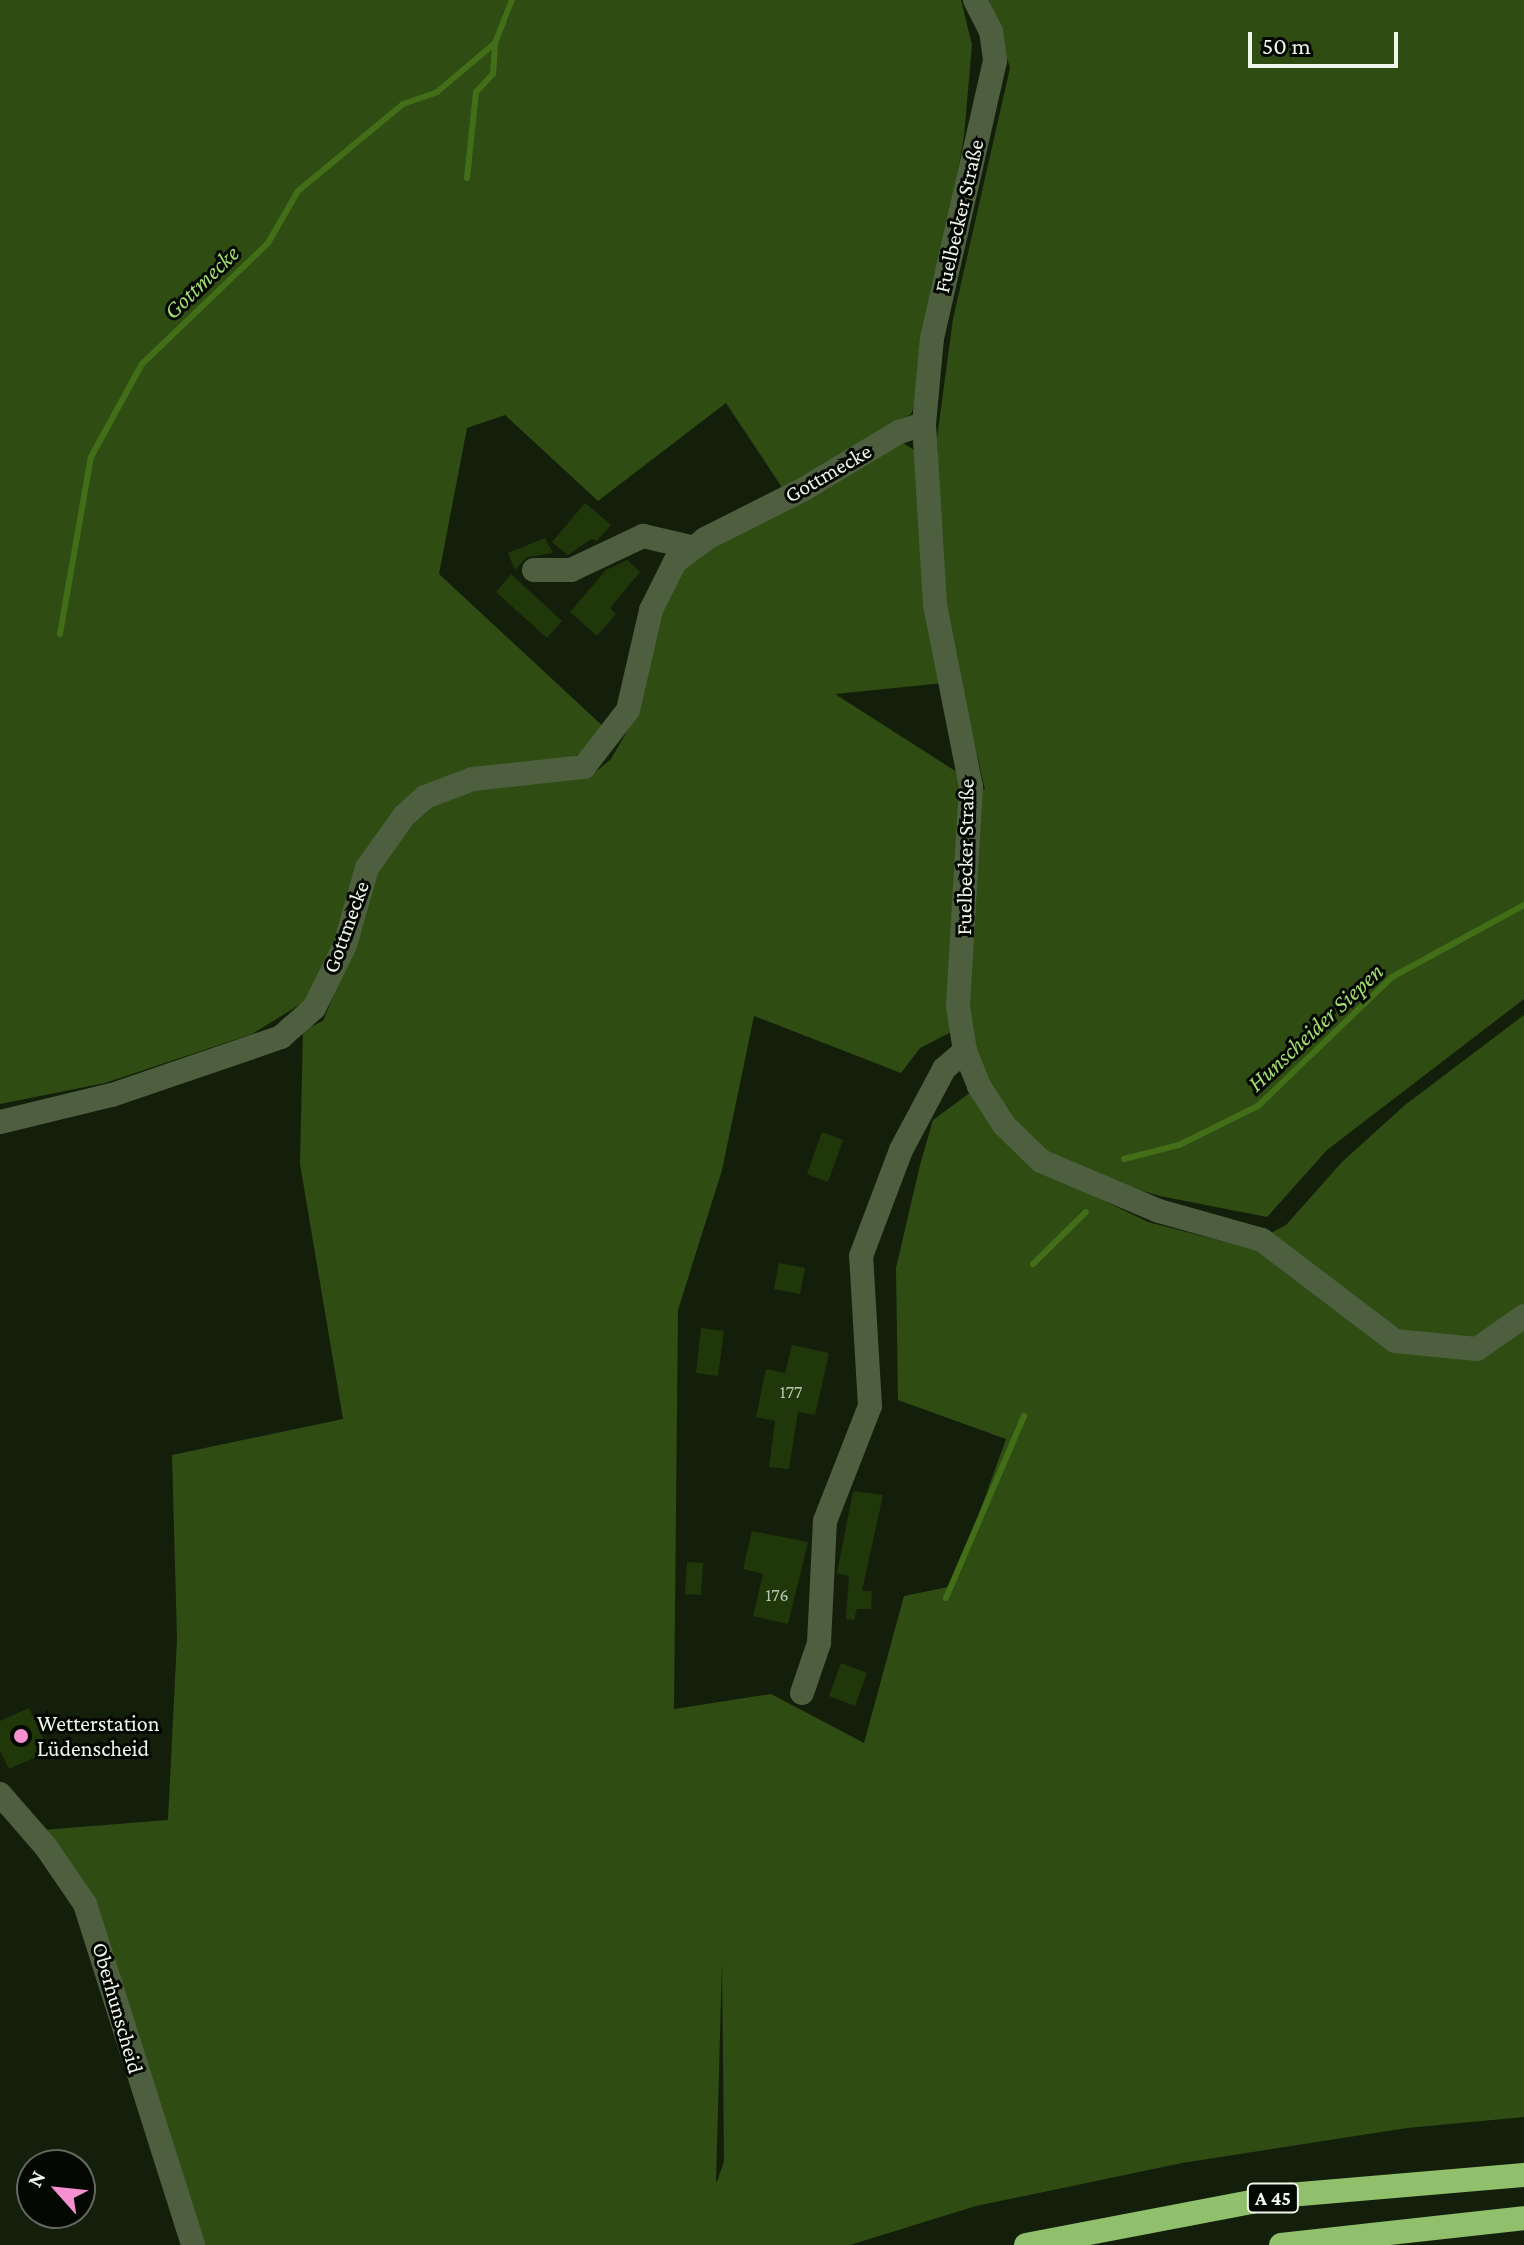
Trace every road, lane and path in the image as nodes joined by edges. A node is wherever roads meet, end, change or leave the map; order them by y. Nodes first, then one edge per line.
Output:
1 (975, 0) edge
2 (924, 424) junction
3 (691, 547) junction
4 (534, 570) dead end
5 (965, 1051) junction
6 (0, 1122) edge
7 (1524, 1316) edge
8 (802, 1693) dead end
9 (0, 1794) edge
10 (1524, 2175) edge
11 (1524, 2218) edge
12 (193, 2245) edge
13 (1026, 2245) edge
14 (1281, 2245) edge

1 - 2 street, Fuelbecker Straße
2 - 3 street, Gottmecke
2 - 5 street, Fuelbecker Straße
3 - 4 street
3 - 6 street, Gottmecke
5 - 7 street, Fuelbecker Straße
5 - 8 street
9 - 12 street, Oberhunscheid
10 - 13 highway, A 45
11 - 14 highway, A 45

